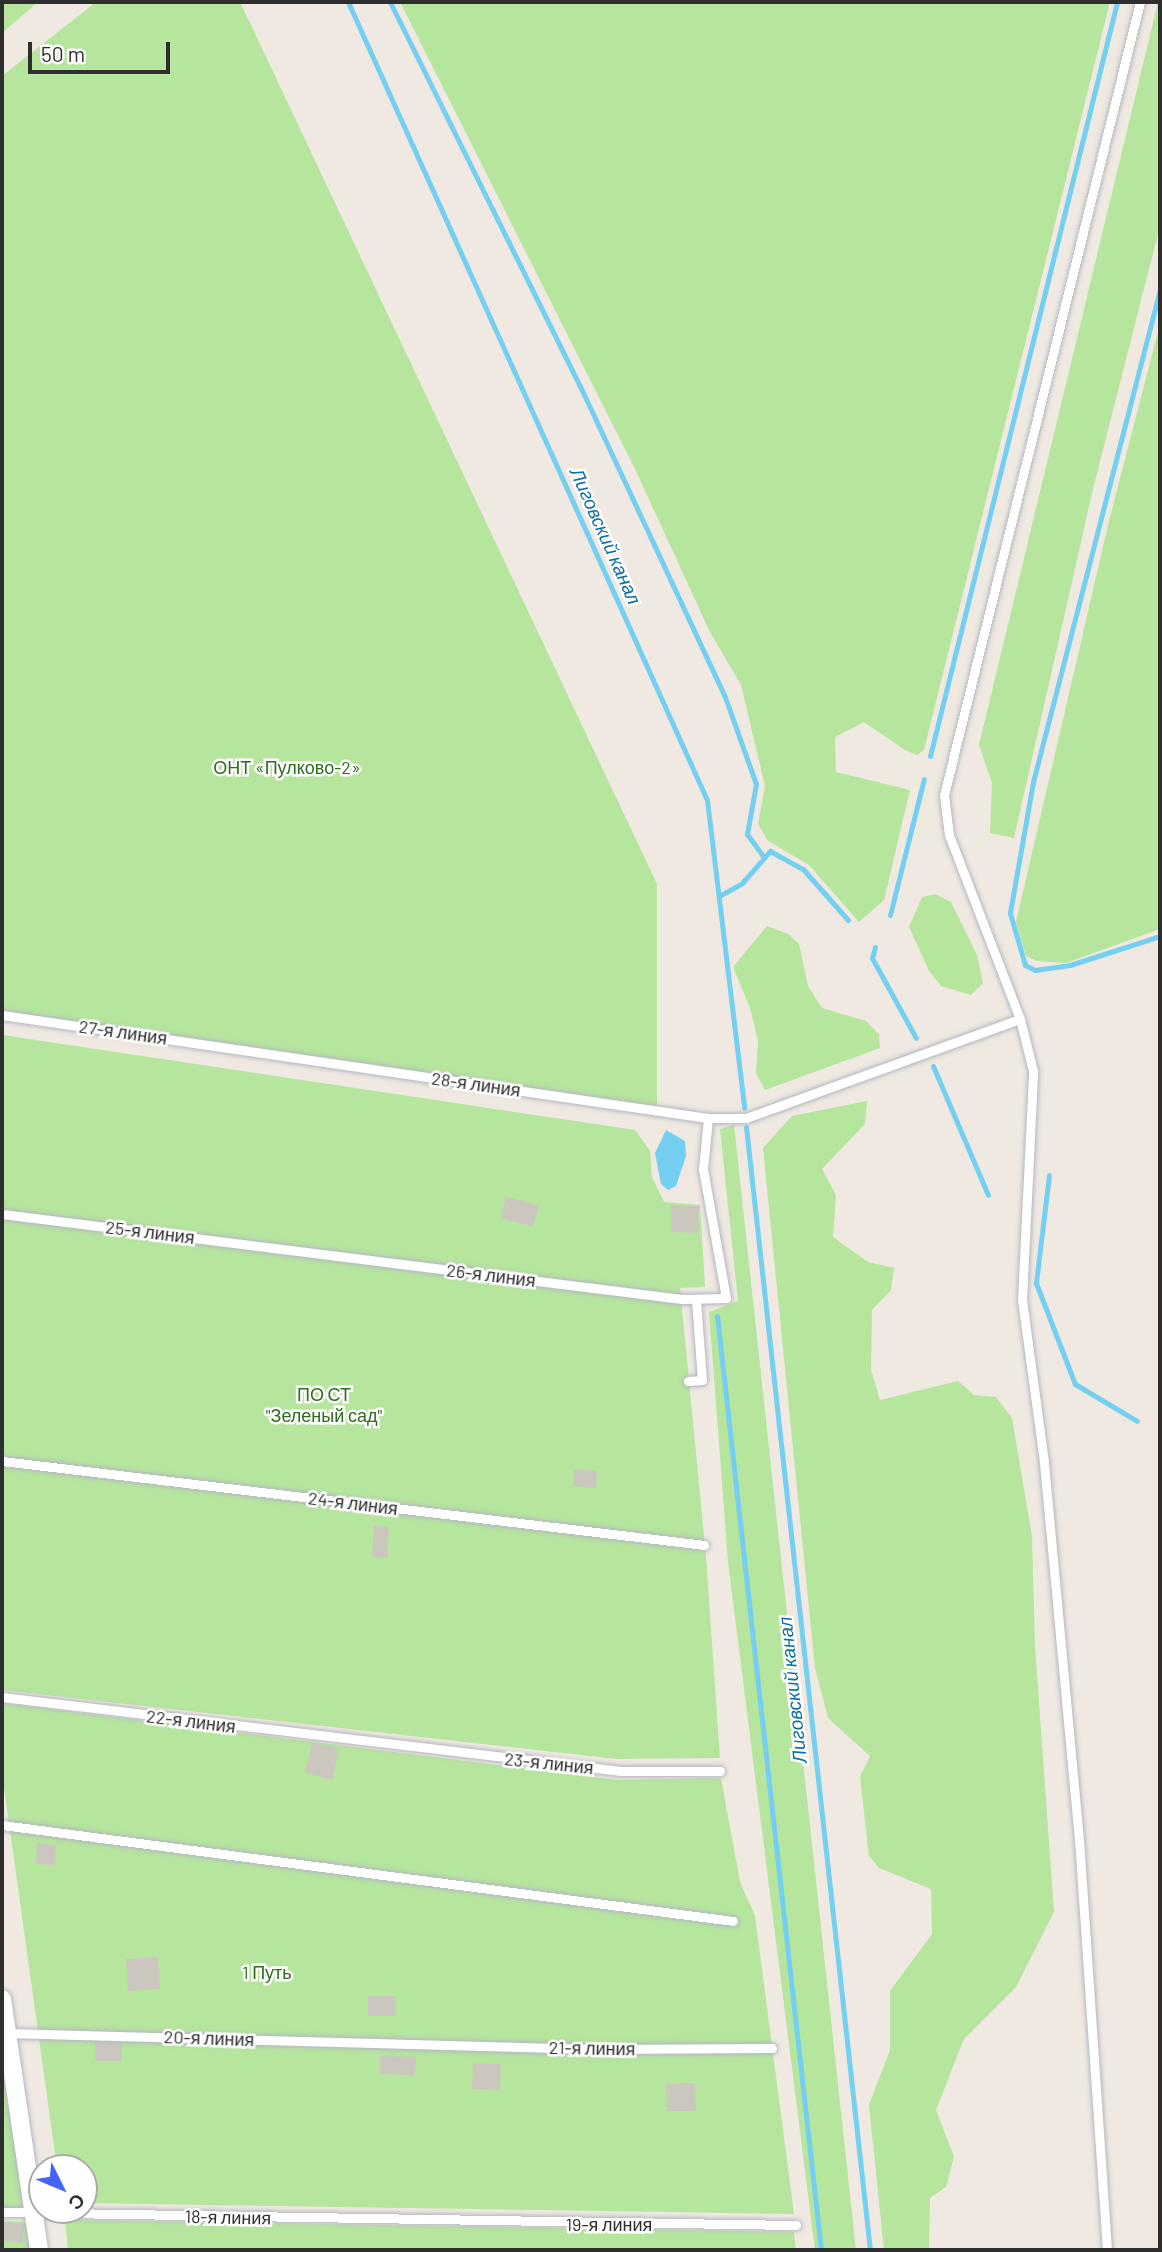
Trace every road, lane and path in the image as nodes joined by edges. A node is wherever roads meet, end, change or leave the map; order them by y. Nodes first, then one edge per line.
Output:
1 (1140, 2) edge
2 (2, 1015) edge
3 (1020, 1019) junction
4 (244, 1050) joint
5 (709, 1118) junction
6 (2, 1214) edge
7 (299, 1250) joint
8 (696, 1300) junction
9 (688, 1381) dead end
10 (2, 1461) edge
11 (704, 1545) dead end
12 (2, 1697) edge
13 (379, 1745) joint
14 (720, 1771) dead end
15 (2, 1825) edge
16 (733, 1921) dead end
17 (2, 1999) edge
18 (6, 2033) junction
19 (412, 2044) joint
20 (772, 2048) dead end
21 (28, 2176) edge
22 (2, 2211) edge
23 (28, 2214) edge
24 (98, 2216) edge
25 (422, 2222) joint
26 (35, 2224) edge
27 (796, 2225) dead end
28 (39, 2250) edge
29 (1107, 2250) edge

1 - 3 lane
2 - 4 lane, 27-я линия
3 - 5 lane, 28-я линия
3 - 29 lane
4 - 5 lane, 28-я линия
5 - 8 lane, 26-я линия
6 - 7 lane, 25-я линия
7 - 8 lane, 26-я линия
8 - 9 lane
10 - 11 lane, 24-я линия
12 - 13 lane, 22-я линия
13 - 14 lane, 23-я линия
15 - 16 lane
17 - 18 street
18 - 19 lane, 20-я линия
18 - 21 street
19 - 20 lane, 21-я линия
22 - 23 lane, 18-я линия
24 - 25 lane, 18-я линия
25 - 27 lane, 19-я линия
26 - 28 street

